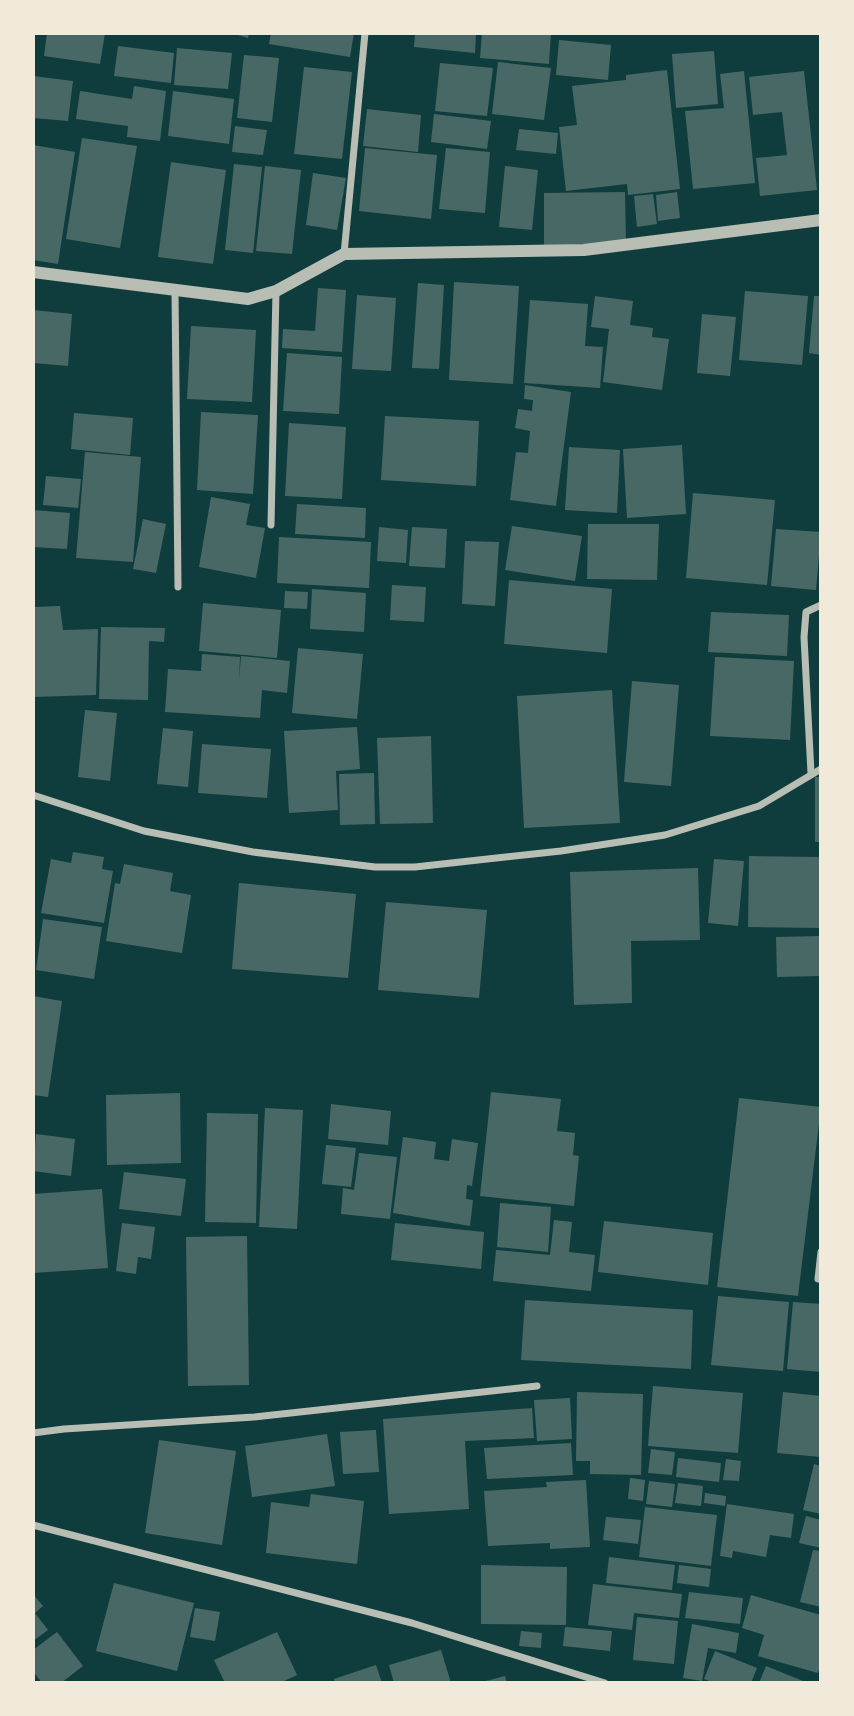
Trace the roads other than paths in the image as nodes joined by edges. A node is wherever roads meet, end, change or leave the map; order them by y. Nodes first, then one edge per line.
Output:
1 (365, 33) edge
2 (821, 220) edge
3 (344, 254) junction
4 (33, 272) edge
5 (276, 290) junction
6 (175, 291) junction
7 (271, 525) dead end
8 (178, 587) dead end
9 (821, 605) edge
10 (821, 769) edge
11 (811, 773) junction
12 (33, 795) edge
13 (821, 1252) edge
14 (818, 1279) dead end
15 (537, 1386) dead end
16 (33, 1433) edge
17 (33, 1525) edge
18 (605, 1683) edge

1 - 3 street
2 - 3 street
3 - 5 street
4 - 6 street
5 - 6 street
5 - 7 street
6 - 8 street
9 - 11 street
10 - 11 street
11 - 12 street
13 - 14 street
15 - 16 street
17 - 18 street

